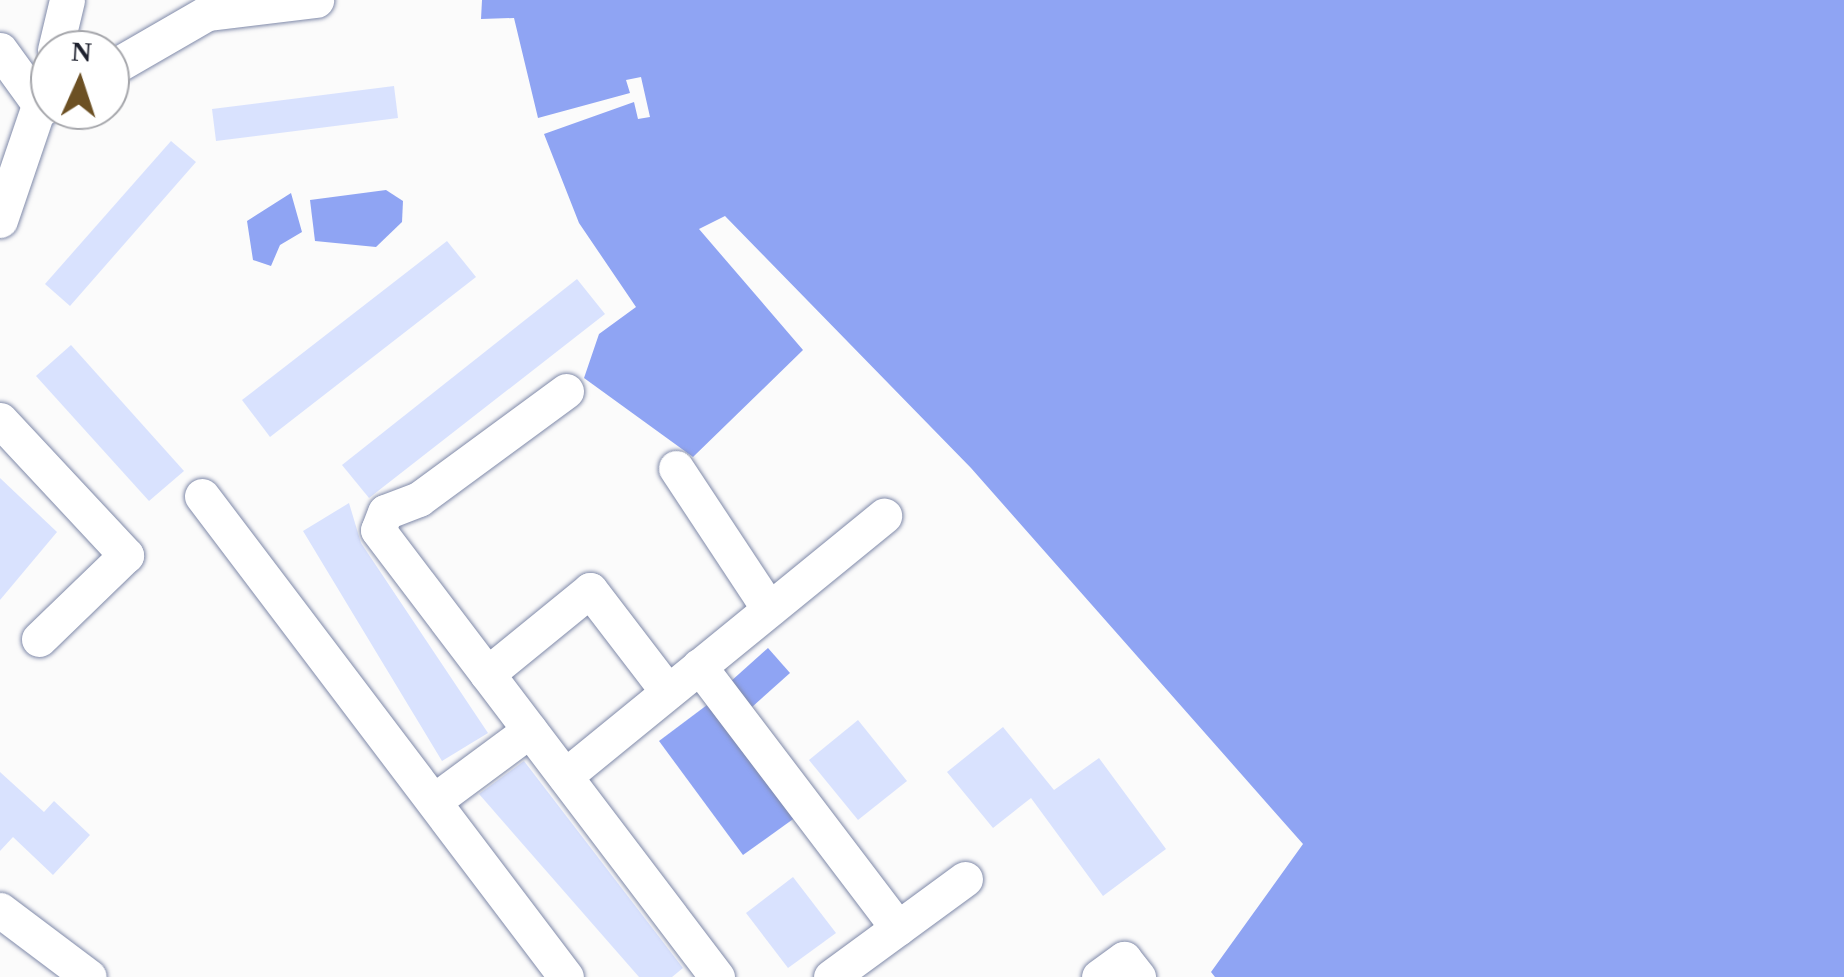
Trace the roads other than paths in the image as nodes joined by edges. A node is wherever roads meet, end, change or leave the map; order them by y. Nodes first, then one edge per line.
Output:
1 (67, 0) edge
2 (316, 0) edge
3 (60, 30) edge
4 (0, 50) edge
5 (130, 57) edge
6 (30, 86) edge
7 (36, 130) edge
8 (0, 220) edge
9 (566, 391) dead end
10 (0, 420) edge
11 (676, 468) dead end
12 (202, 496) dead end
13 (884, 516) dead end
14 (769, 609) junction
15 (39, 640) dead end
16 (699, 666) junction
17 (488, 674) junction
18 (668, 692) junction
19 (530, 730) junction
20 (564, 776) junction
21 (434, 801) junction
22 (965, 879) dead end
23 (0, 910) edge
24 (898, 928) junction
25 (67, 972) edge
26 (566, 977) edge
27 (717, 977) edge
28 (831, 977) edge
29 (1099, 977) edge
30 (1138, 977) edge

1 - 3 street
2 - 5 street
4 - 6 street
7 - 8 street
9 - 17 street
10 - 15 street
11 - 14 street
12 - 21 street
13 - 14 street
14 - 16 street
16 - 18 street
16 - 24 street
17 - 18 street
17 - 19 street
18 - 20 street
19 - 20 street
19 - 21 street
20 - 27 street
21 - 26 street
22 - 24 street
23 - 25 street
24 - 28 street
29 - 30 street

